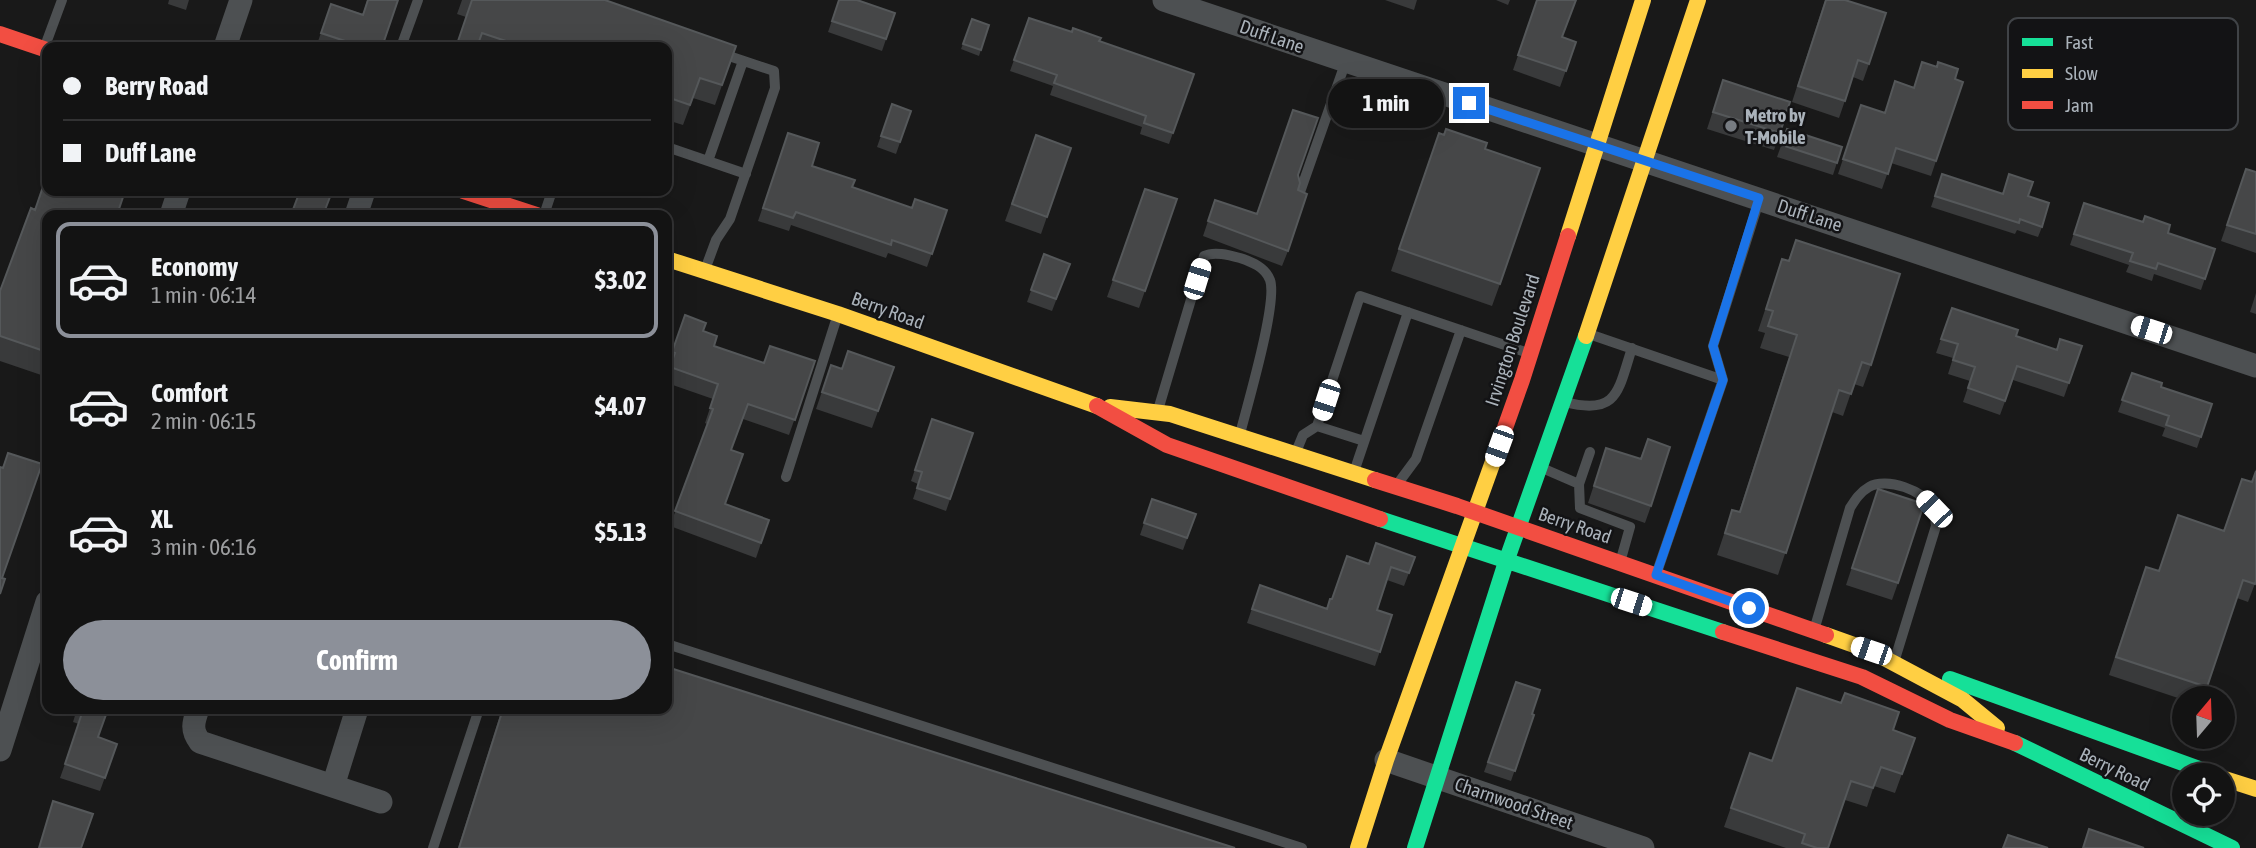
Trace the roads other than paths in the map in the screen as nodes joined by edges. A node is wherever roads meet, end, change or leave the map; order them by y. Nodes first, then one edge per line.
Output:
1 (62, 0) edge
2 (241, 0) edge
3 (418, 0) edge
4 (1164, 0) edge
5 (1643, 0) edge
6 (1698, 0) edge
7 (0, 34) edge
8 (48, 42) edge
9 (227, 42) edge
10 (403, 42) edge
11 (42, 48) edge
12 (705, 48) edge
13 (743, 61) junction
14 (1346, 61) junction
15 (1597, 146) junction
16 (672, 149) edge
17 (708, 161) junction
18 (1645, 162) junction
19 (746, 174) junction
20 (1300, 192) edge
21 (474, 196) edge
22 (1759, 198) junction
23 (507, 210) edge
24 (672, 261) edge
25 (704, 272) junction
26 (1408, 312) junction
27 (838, 314) junction
28 (1461, 330) junction
29 (1587, 333) junction
30 (1632, 348) junction
31 (1531, 354) junction
32 (2256, 366) edge
33 (1723, 380) junction
34 (1562, 401) junction
35 (1094, 405) junction
36 (1157, 412) junction
37 (1317, 426) junction
38 (1239, 436) junction
39 (1364, 441) junction
40 (1590, 452) dead end
41 (1296, 454) junction
42 (1539, 467) junction
43 (1354, 473) junction
44 (786, 477) dead end
45 (1579, 484) junction
46 (1396, 486) junction
47 (1475, 512) junction
48 (1518, 527) junction
49 (1462, 547) junction
50 (1506, 562) junction
51 (1620, 563) junction
52 (1656, 575) junction
53 (42, 618) edge
54 (672, 646) edge
55 (1813, 646) junction
56 (1894, 661) junction
57 (196, 714) edge
58 (355, 714) edge
59 (477, 714) edge
60 (2018, 744) junction
61 (0, 750) edge
62 (1385, 760) junction
63 (2175, 763) edge
64 (1438, 776) junction
65 (2235, 783) edge
66 (333, 786) junction
67 (2256, 789) edge
68 (381, 802) dead end
69 (2201, 826) edge
70 (2197, 832) junction
71 (433, 848) edge
72 (1302, 848) edge
73 (1357, 848) edge
74 (1415, 848) edge
75 (1643, 848) edge
76 (2232, 848) edge

1 - 8 lane
2 - 9 street
3 - 10 lane
4 - 14 street, Duff Lane
5 - 15 street, Irvington Boulevard
6 - 18 street
7 - 11 street
12 - 13 lane
13 - 17 lane
13 - 19 lane
14 - 15 street, Duff Lane
14 - 20 lane
15 - 18 street, Duff Lane
15 - 31 street, Irvington Boulevard
16 - 17 lane
17 - 19 lane
18 - 22 street, Duff Lane
18 - 29 street
19 - 25 lane
21 - 23 street
22 - 32 street, Duff Lane
22 - 33 lane
24 - 25 street, Berry Road
25 - 27 street, Berry Road
26 - 28 lane
26 - 37 lane
26 - 39 lane
27 - 35 street, Berry Road
27 - 44 lane
28 - 31 lane
28 - 46 lane
29 - 30 lane
29 - 34 street
30 - 33 lane
30 - 34 lane
31 - 47 street, Irvington Boulevard
33 - 52 lane
34 - 42 street
35 - 36 street, Berry Road
35 - 49 street, Berry Road
36 - 38 street, Berry Road
36 - 38 lane
37 - 39 lane
37 - 41 lane
38 - 41 street, Berry Road
39 - 43 lane
40 - 45 lane
41 - 43 street, Berry Road
42 - 45 lane
42 - 48 street
43 - 46 street, Berry Road
45 - 51 lane
46 - 47 street, Berry Road
47 - 48 street, Berry Road
47 - 49 street, Irvington Boulevard
48 - 50 street
48 - 51 street, Berry Road
49 - 50 street, Berry Road
49 - 62 street, Irvington Boulevard
50 - 55 street, Berry Road
50 - 64 street
51 - 52 street, Berry Road
52 - 55 street, Berry Road
53 - 61 street
54 - 72 lane
55 - 56 street, Berry Road
55 - 56 lane
55 - 60 street, Berry Road
56 - 60 street, Berry Road
56 - 63 street
57 - 66 street
58 - 66 street
59 - 71 lane
60 - 70 street, Berry Road
62 - 64 street, Charnwood Street
62 - 73 street, Irvington Boulevard
64 - 74 street
64 - 75 street, Charnwood Street
65 - 67 street
66 - 68 street
69 - 70 street
70 - 76 street, Berry Road

